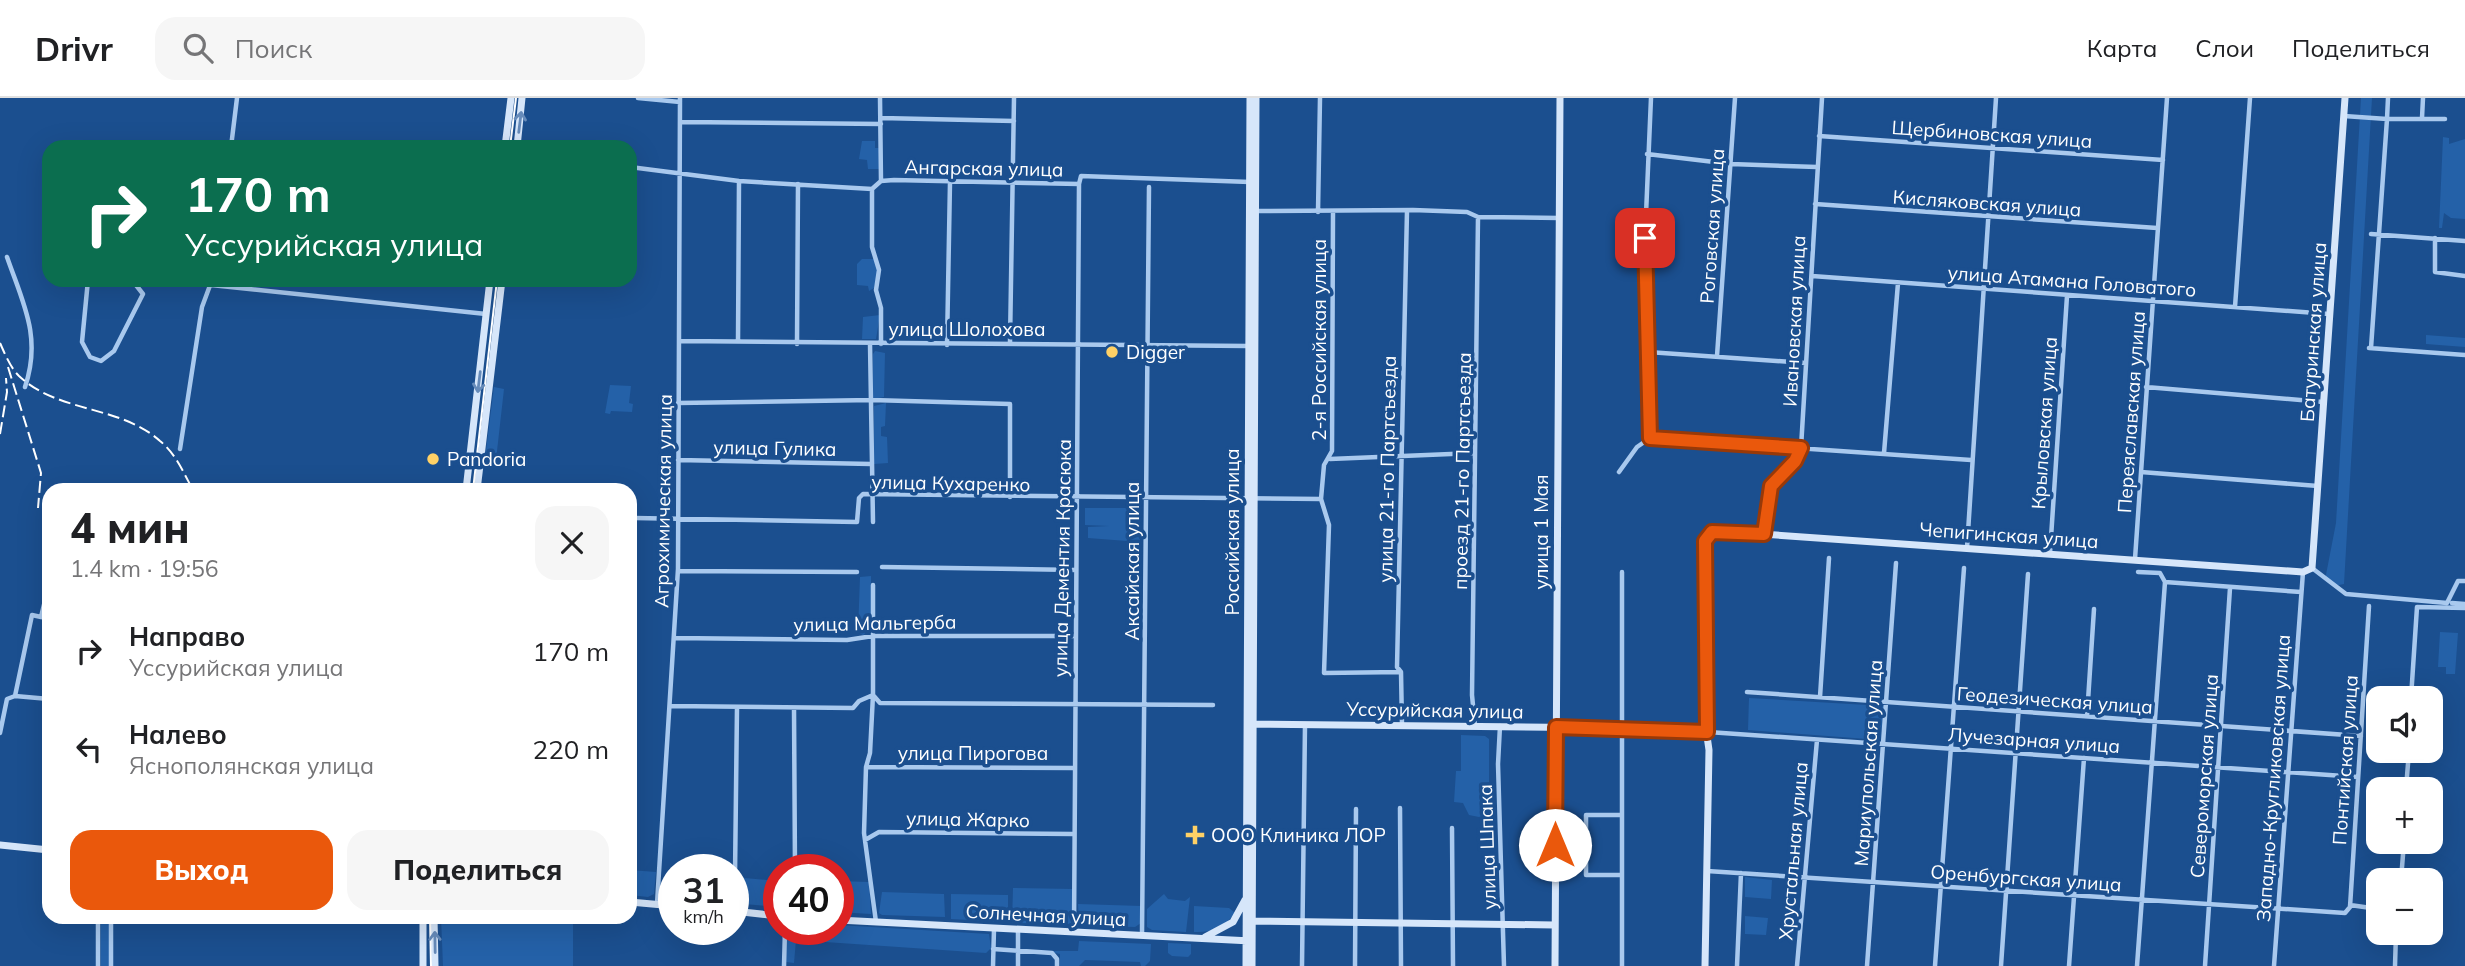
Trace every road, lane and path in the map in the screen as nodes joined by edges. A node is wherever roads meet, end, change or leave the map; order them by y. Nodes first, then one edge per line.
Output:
1 (237, 98) edge
2 (511, 98) edge
3 (522, 98) edge
4 (638, 98) edge
5 (880, 98) edge
6 (1014, 98) edge
7 (1250, 98) edge
8 (1256, 98) edge
9 (1320, 98) edge
10 (1560, 98) edge
11 (1651, 98) edge
12 (1735, 98) edge
13 (1822, 98) edge
14 (1996, 98) edge
15 (2167, 98) edge
16 (2250, 98) edge
17 (2345, 98) edge
18 (2388, 98) edge
19 (2423, 98) edge
20 (680, 100) edge
21 (2344, 116) junction
22 (2387, 118) junction
23 (2422, 118) junction
24 (2445, 120) dead end
25 (881, 121) junction
26 (1014, 121) junction
27 (680, 122) junction
28 (1819, 136) junction
29 (232, 140) edge
30 (506, 140) edge
31 (518, 140) edge
32 (1993, 148) junction
33 (1647, 154) junction
34 (2163, 160) junction
35 (1731, 164) junction
36 (1817, 167) junction
37 (637, 168) edge
38 (678, 172) junction
39 (739, 181) junction
40 (881, 181) junction
41 (950, 182) junction
42 (1250, 182) junction
43 (798, 184) junction
44 (1012, 184) junction
45 (1079, 184) junction
46 (1149, 187) dead end
47 (872, 189) junction
48 (1815, 204) junction
49 (1253, 211) junction
50 (1407, 211) junction
51 (1318, 212) junction
52 (1333, 212) junction
53 (1478, 217) junction
54 (1987, 217) junction
55 (1559, 218) junction
56 (2157, 228) junction
57 (2371, 234) dead end
58 (2379, 234) junction
59 (2435, 238) junction
60 (2465, 241) edge
61 (6, 257) dead end
62 (1812, 276) junction
63 (2465, 276) edge
64 (1898, 283) junction
65 (87, 287) edge
66 (137, 287) edge
67 (210, 287) edge
68 (251, 287) edge
69 (489, 287) edge
70 (501, 287) edge
71 (1982, 289) junction
72 (2067, 295) junction
73 (2152, 301) junction
74 (2235, 307) junction
75 (486, 311) junction
76 (498, 312) junction
77 (2330, 314) junction
78 (484, 335) junction
79 (495, 336) junction
80 (679, 341) junction
81 (738, 341) junction
82 (1010, 342) junction
83 (1077, 342) junction
84 (797, 344) junction
85 (870, 344) junction
86 (881, 344) junction
87 (1148, 344) junction
88 (947, 345) junction
89 (1252, 346) junction
90 (1648, 352) junction
91 (2465, 355) edge
92 (1717, 356) junction
93 (1806, 363) junction
94 (25, 387) dead end
95 (2146, 387) junction
96 (872, 400) junction
97 (2323, 402) junction
98 (678, 403) junction
99 (1650, 438) junction
100 (1801, 448) junction
101 (180, 449) dead end
102 (1475, 453) junction
103 (1884, 453) junction
104 (1402, 456) junction
105 (1330, 459) junction
106 (678, 460) junction
107 (1971, 460) junction
108 (872, 464) junction
109 (1619, 472) dead end
110 (2141, 472) junction
111 (467, 483) edge
112 (478, 483) edge
113 (2318, 485) junction
114 (873, 494) junction
115 (1010, 497) junction
116 (1077, 498) junction
117 (1146, 498) junction
118 (1251, 499) junction
119 (1321, 499) junction
120 (637, 518) edge
121 (679, 520) junction
122 (873, 522) dead end
123 (1764, 534) junction
124 (1966, 548) junction
125 (2050, 553) junction
126 (1829, 558) dead end
127 (2135, 559) junction
128 (1896, 563) dead end
129 (882, 567) dead end
130 (1964, 568) dead end
131 (2312, 568) junction
132 (1076, 569) junction
133 (678, 571) junction
134 (857, 572) dead end
135 (1622, 572) dead end
136 (2138, 572) dead end
137 (2303, 572) junction
138 (2028, 573) dead end
139 (2465, 581) edge
140 (2165, 582) junction
141 (873, 585) dead end
142 (2230, 588) junction
143 (2301, 592) junction
144 (2452, 603) dead end
145 (2369, 606) dead end
146 (2465, 606) edge
147 (2094, 609) dead end
148 (42, 613) edge
149 (41, 617) joint
150 (873, 636) junction
151 (1076, 636) junction
152 (674, 639) junction
153 (1401, 672) junction
154 (2412, 686) edge
155 (1747, 692) dead end
156 (15, 695) junction
157 (873, 695) junction
158 (1820, 697) junction
159 (42, 698) edge
160 (1887, 702) junction
161 (1074, 704) junction
162 (1145, 705) junction
163 (1213, 705) dead end
164 (670, 706) junction
165 (737, 707) junction
166 (1955, 707) junction
167 (794, 708) junction
168 (2019, 711) junction
169 (2087, 716) junction
170 (2155, 720) junction
171 (1250, 724) junction
172 (1305, 725) junction
173 (1402, 725) junction
174 (1475, 726) junction
175 (1500, 726) junction
176 (2221, 726) junction
177 (1556, 727) junction
178 (1621, 728) junction
179 (2290, 730) junction
180 (1707, 732) junction
181 (0, 733) edge
182 (2361, 736) junction
183 (1817, 740) junction
184 (1884, 744) junction
185 (1951, 749) junction
186 (2016, 754) junction
187 (2084, 758) junction
188 (2152, 762) junction
189 (866, 767) junction
190 (2218, 767) junction
191 (1073, 768) junction
192 (2287, 772) junction
193 (2358, 778) junction
194 (1400, 808) dead end
195 (1356, 809) dead end
196 (1620, 815) junction
197 (1452, 828) dead end
198 (1073, 834) junction
199 (864, 840) junction
200 (0, 845) edge
201 (42, 849) edge
202 (734, 854) edge
203 (794, 854) edge
204 (1706, 871) junction
205 (1741, 873) junction
206 (1621, 876) junction
207 (1805, 877) junction
208 (1874, 882) junction
209 (1941, 886) junction
210 (2007, 891) junction
211 (1246, 895) junction
212 (2074, 895) junction
213 (2141, 900) junction
214 (637, 903) edge
215 (657, 904) joint
216 (2210, 905) junction
217 (2350, 905) junction
218 (2366, 907) edge
219 (2278, 909) junction
220 (2345, 914) joint
221 (854, 921) edge
222 (1252, 921) junction
223 (1302, 922) junction
224 (1354, 922) junction
225 (1403, 922) junction
226 (1452, 922) junction
227 (876, 923) junction
228 (1504, 923) junction
229 (98, 924) edge
230 (111, 924) edge
231 (423, 924) edge
232 (435, 924) edge
233 (1554, 925) junction
234 (994, 929) junction
235 (1018, 930) junction
236 (1074, 932) junction
237 (1142, 936) junction
238 (1200, 939) junction
239 (1249, 941) junction
240 (785, 945) edge
241 (2396, 945) edge
242 (993, 949) junction
243 (1018, 951) junction
244 (1705, 964) edge
245 (98, 966) edge
246 (111, 966) edge
247 (423, 966) edge
248 (435, 966) edge
249 (784, 966) edge
250 (993, 966) edge
251 (1018, 966) edge
252 (1057, 966) edge
253 (1246, 966) edge
254 (1252, 966) edge
255 (1302, 966) edge
256 (1354, 966) edge
257 (1401, 966) edge
258 (1452, 966) edge
259 (1504, 966) edge
260 (1555, 966) edge
261 (1622, 966) edge
262 (1737, 966) edge
263 (1797, 966) edge
264 (1867, 966) edge
265 (1935, 966) edge
266 (2001, 966) edge
267 (2069, 966) edge
268 (2137, 966) edge
269 (2205, 966) edge
270 (2274, 966) edge
271 (2395, 966) edge

1 - 29 street
2 - 30 street
31 -> 3 street
4 - 20 street
5 - 25 street
6 - 26 street
7 - 42 street, Российская улица
8 - 49 street, Российская улица
9 - 51 street, 2-я Российская улица
10 - 55 street, улица 1 Мая
11 - 33 street
12 - 35 street, Роговская улица
13 - 28 street, Ивановская улица
14 - 32 street
15 - 34 street, Переяславская улица
16 - 74 street
17 - 21 street, Батуринская улица
18 - 22 street
19 - 23 street
20 - 27 street, Агрохимическая улица
21 - 22 street
21 - 77 street, Батуринская улица
22 - 23 street
22 - 58 street
23 - 24 street
25 - 26 street
25 - 27 street
25 - 40 street
26 - 44 street
27 - 38 street, Агрохимическая улица
28 - 32 street, Щербиновская улица
28 - 36 street, Ивановская улица
32 - 34 street, Щербиновская улица
32 - 54 street
33 - 35 street
33 - 90 street
34 - 56 street, Переяславская улица
35 - 36 street
35 - 92 street, Роговская улица
36 - 48 street, Ивановская улица
37 - 38 street
38 - 39 street
38 - 80 street, Агрохимическая улица
39 - 43 street
39 - 81 street
40 - 41 street, Ангарская улица
40 - 47 street, Ангарская улица
41 - 44 street, Ангарская улица
41 - 88 street
42 - 45 street, Ангарская улица
42 - 49 street, Российская улица
43 - 47 street
43 - 84 street
44 - 45 street, Ангарская улица
44 - 82 street
45 - 83 street, улица Дементия Красюка
46 - 87 street, Аксайская улица
47 - 86 street
48 - 54 street, Кисляковская улица
48 - 62 street, Ивановская улица
49 - 51 street
49 - 89 street, Российская улица
50 - 52 street
50 - 53 street
50 - 104 street, улица 21-го Партсъезда
51 - 52 street
52 - 105 street, 2-я Российская улица
53 - 55 street
53 - 102 street, проезд 21-го Партсъезда
54 - 56 street, Кисляковская улица
54 - 71 street
55 - 177 street, улица 1 Мая
56 - 73 street, Переяславская улица
57 - 58 street
58 - 59 street
58 - 91 street
59 - 60 street
59 - 63 street
61 - 94 street
62 - 64 street, улица Атамана Головатого
62 - 93 street, Ивановская улица
64 - 71 street, улица Атамана Головатого
64 - 103 street
65 - 66 street
67 - 101 street
68 - 75 street
69 - 75 street
70 - 76 street
71 - 72 street, улица Атамана Головатого
71 - 107 street
72 - 73 street, улица Атамана Головатого
72 - 125 street, Крыловская улица
73 - 74 street, улица Атамана Головатого
73 - 95 street, Переяславская улица
74 - 77 street, улица Атамана Головатого
75 - 76 street
75 - 78 street
76 - 79 street
77 - 97 street, Батуринская улица
78 - 79 street
78 -> 111 street
79 - 112 street
80 - 81 street, улица Шолохова
80 - 98 street, Агрохимическая улица
81 - 84 street, улица Шолохова
82 - 83 street, улица Шолохова
82 - 88 street, улица Шолохова
83 - 87 street, улица Шолохова
83 - 116 street, улица Дементия Красюка
84 - 85 street, улица Шолохова
85 - 86 street, улица Шолохова
85 - 96 street
86 - 88 street, улица Шолохова
87 - 89 street, улица Шолохова
87 - 117 street, Аксайская улица
89 - 118 street, Российская улица
90 - 92 street
90 - 99 street
92 - 93 street
93 - 100 street, Ивановская улица
95 - 97 street
95 - 110 street, Переяславская улица
96 - 98 street
96 - 108 street
96 - 115 street
97 - 113 street, Батуринская улица
98 - 106 street, Агрохимическая улица
99 - 100 street
99 - 109 street
100 - 103 street
100 - 123 street
102 - 104 street
102 - 174 street, проезд 21-го Партсъезда
103 - 107 street
104 - 105 street
104 - 153 street, улица 21-го Партсъезда
105 - 119 street, 2-я Российская улица
106 - 108 street, улица Гулика
106 - 121 street, Агрохимическая улица
107 - 124 street
108 - 114 street
110 - 113 street
110 - 127 street, Переяславская улица
113 - 131 street, Батуринская улица
114 - 115 street, улица Кухаренко
114 - 121 street, улица Кухаренко
114 - 122 street
115 - 116 street, улица Кухаренко
116 - 117 street, улица Кухаренко
116 - 132 street, улица Дементия Красюка
117 - 118 street, улица Кухаренко
117 - 162 street, Аксайская улица
118 - 119 street, улица Кухаренко
118 - 171 street, Российская улица
119 - 153 street, 2-я Российская улица
120 - 121 street, улица Кухаренко
121 - 133 street, Агрохимическая улица
123 - 124 street, Чепигинская улица
123 - 180 street, Чепигинская улица
124 - 125 street, Чепигинская улица
125 - 127 street, Чепигинская улица
126 - 158 street
127 - 137 street, Чепигинская улица
128 - 160 street, Мариупольская улица
129 - 132 street
130 - 166 street
131 - 137 street
131 - 139 street
132 - 151 street, улица Дементия Красюка
133 - 134 street
133 - 152 street, Агрохимическая улица
135 - 178 street
136 - 140 street
137 - 143 street, Западно-Кругликовская улица
138 - 168 street
140 - 142 street
140 - 170 street
141 - 150 street
142 - 143 street
142 - 176 street, Североморская улица
143 - 179 street, Западно-Кругликовская улица
144 - 146 street
145 - 182 street, Понтийская улица
146 - 154 street
147 - 169 street
148 - 149 street
149 - 156 street
150 - 151 street, улица Мальгерба
150 - 152 street, улица Мальгерба
150 - 157 street
151 - 161 street, улица Дементия Красюка
152 - 164 street, Агрохимическая улица
153 - 173 street, улица 21-го Партсъезда
155 - 158 street, Геодезическая улица
156 - 159 street
156 - 181 street
157 - 161 street
157 - 167 street
157 - 189 street
158 - 160 street, Геодезическая улица
160 - 166 street, Геодезическая улица
160 - 184 street, Мариупольская улица
161 - 162 street
161 - 191 street, улица Дементия Красюка
162 - 163 street
162 - 237 street, Аксайская улица
164 - 165 street
164 - 215 street, Агрохимическая улица
165 - 167 street
165 - 202 street
166 - 168 street, Геодезическая улица
166 - 185 street
167 - 203 street
168 - 169 street, Геодезическая улица
168 - 186 street
169 - 170 street, Геодезическая улица
170 - 176 street, Геодезическая улица
170 - 188 street
171 - 172 street, Уссурийская улица
171 - 211 street, Российская улица
171 - 222 street, Российская улица
172 - 173 street, Уссурийская улица
172 - 223 street
173 - 174 street, Уссурийская улица
174 - 175 street, Уссурийская улица
175 - 177 street, Уссурийская улица
175 - 228 street, улица Шпака
176 - 179 street, Геодезическая улица
176 - 190 street, Североморская улица
177 - 178 street, Уссурийская улица
177 - 233 street, улица 1 Мая
178 - 180 street, Уссурийская улица
178 - 196 street
179 - 182 street, Геодезическая улица
179 - 192 street, Западно-Кругликовская улица
180 - 183 street, Лучезарная улица
180 - 204 street
182 - 193 street, Понтийская улица
183 - 184 street, Лучезарная улица
183 - 207 street, Хрустальная улица
184 - 185 street, Лучезарная улица
184 - 208 street, Мариупольская улица
185 - 186 street, Лучезарная улица
185 - 209 street
186 - 187 street, Лучезарная улица
186 - 210 street
187 - 188 street, Лучезарная улица
187 - 212 street
188 - 190 street, Лучезарная улица
188 - 213 street
189 - 191 street, улица Пирогова
189 - 199 street
190 - 192 street, Лучезарная улица
190 - 216 street, Североморская улица
191 - 198 street, улица Дементия Красюка
192 - 193 street, Лучезарная улица
192 - 219 street, Западно-Кругликовская улица
193 - 217 street, Понтийская улица
194 - 225 street
195 - 224 street
196 - 206 street
196 - 206 street
197 - 226 street
198 - 199 street, улица Жарко
198 - 236 street, улица Дементия Красюка
199 - 227 street
200 - 201 street
204 - 205 street, Оренбургская улица
204 - 244 street
205 - 207 street, Оренбургская улица
205 - 262 street
206 - 261 street
207 - 208 street, Оренбургская улица
207 - 263 street, Хрустальная улица
208 - 209 street, Оренбургская улица
208 - 264 street, Мариупольская улица
209 - 210 street, Оренбургская улица
209 - 265 street
210 - 212 street, Оренбургская улица
210 - 266 street
211 - 238 street
211 - 239 street, Российская улица
212 - 213 street, Оренбургская улица
212 - 267 street
213 - 216 street, Оренбургская улица
213 - 268 street
214 - 215 street
216 - 219 street, Оренбургская улица
216 - 269 street, Североморская улица
217 - 218 street
217 - 220 street, Понтийская улица
219 - 220 street, Оренбургская улица
219 - 270 street, Западно-Кругликовская улица
221 - 227 street, Солнечная улица
222 - 223 street
222 - 239 street, Российская улица
223 - 224 street
223 - 255 street
224 - 225 street
224 - 256 street
225 - 226 street
225 - 257 street
226 - 228 street
226 - 258 street
227 - 234 street, Солнечная улица
228 - 233 street
228 - 259 street, улица Шпака
229 - 245 street
230 - 246 street
231 - 247 street
248 -> 232 street
233 - 260 street, улица 1 Мая
234 - 235 street, Солнечная улица
234 - 242 street
235 - 236 street, Солнечная улица
235 - 243 street
236 - 237 street, Солнечная улица
237 - 238 street, Солнечная улица
238 - 239 street, Солнечная улица
239 - 253 street, Российская улица
239 - 254 street, Российская улица
240 - 249 street
241 - 271 street
242 - 243 street
242 - 250 street
243 - 251 street
243 - 252 street

